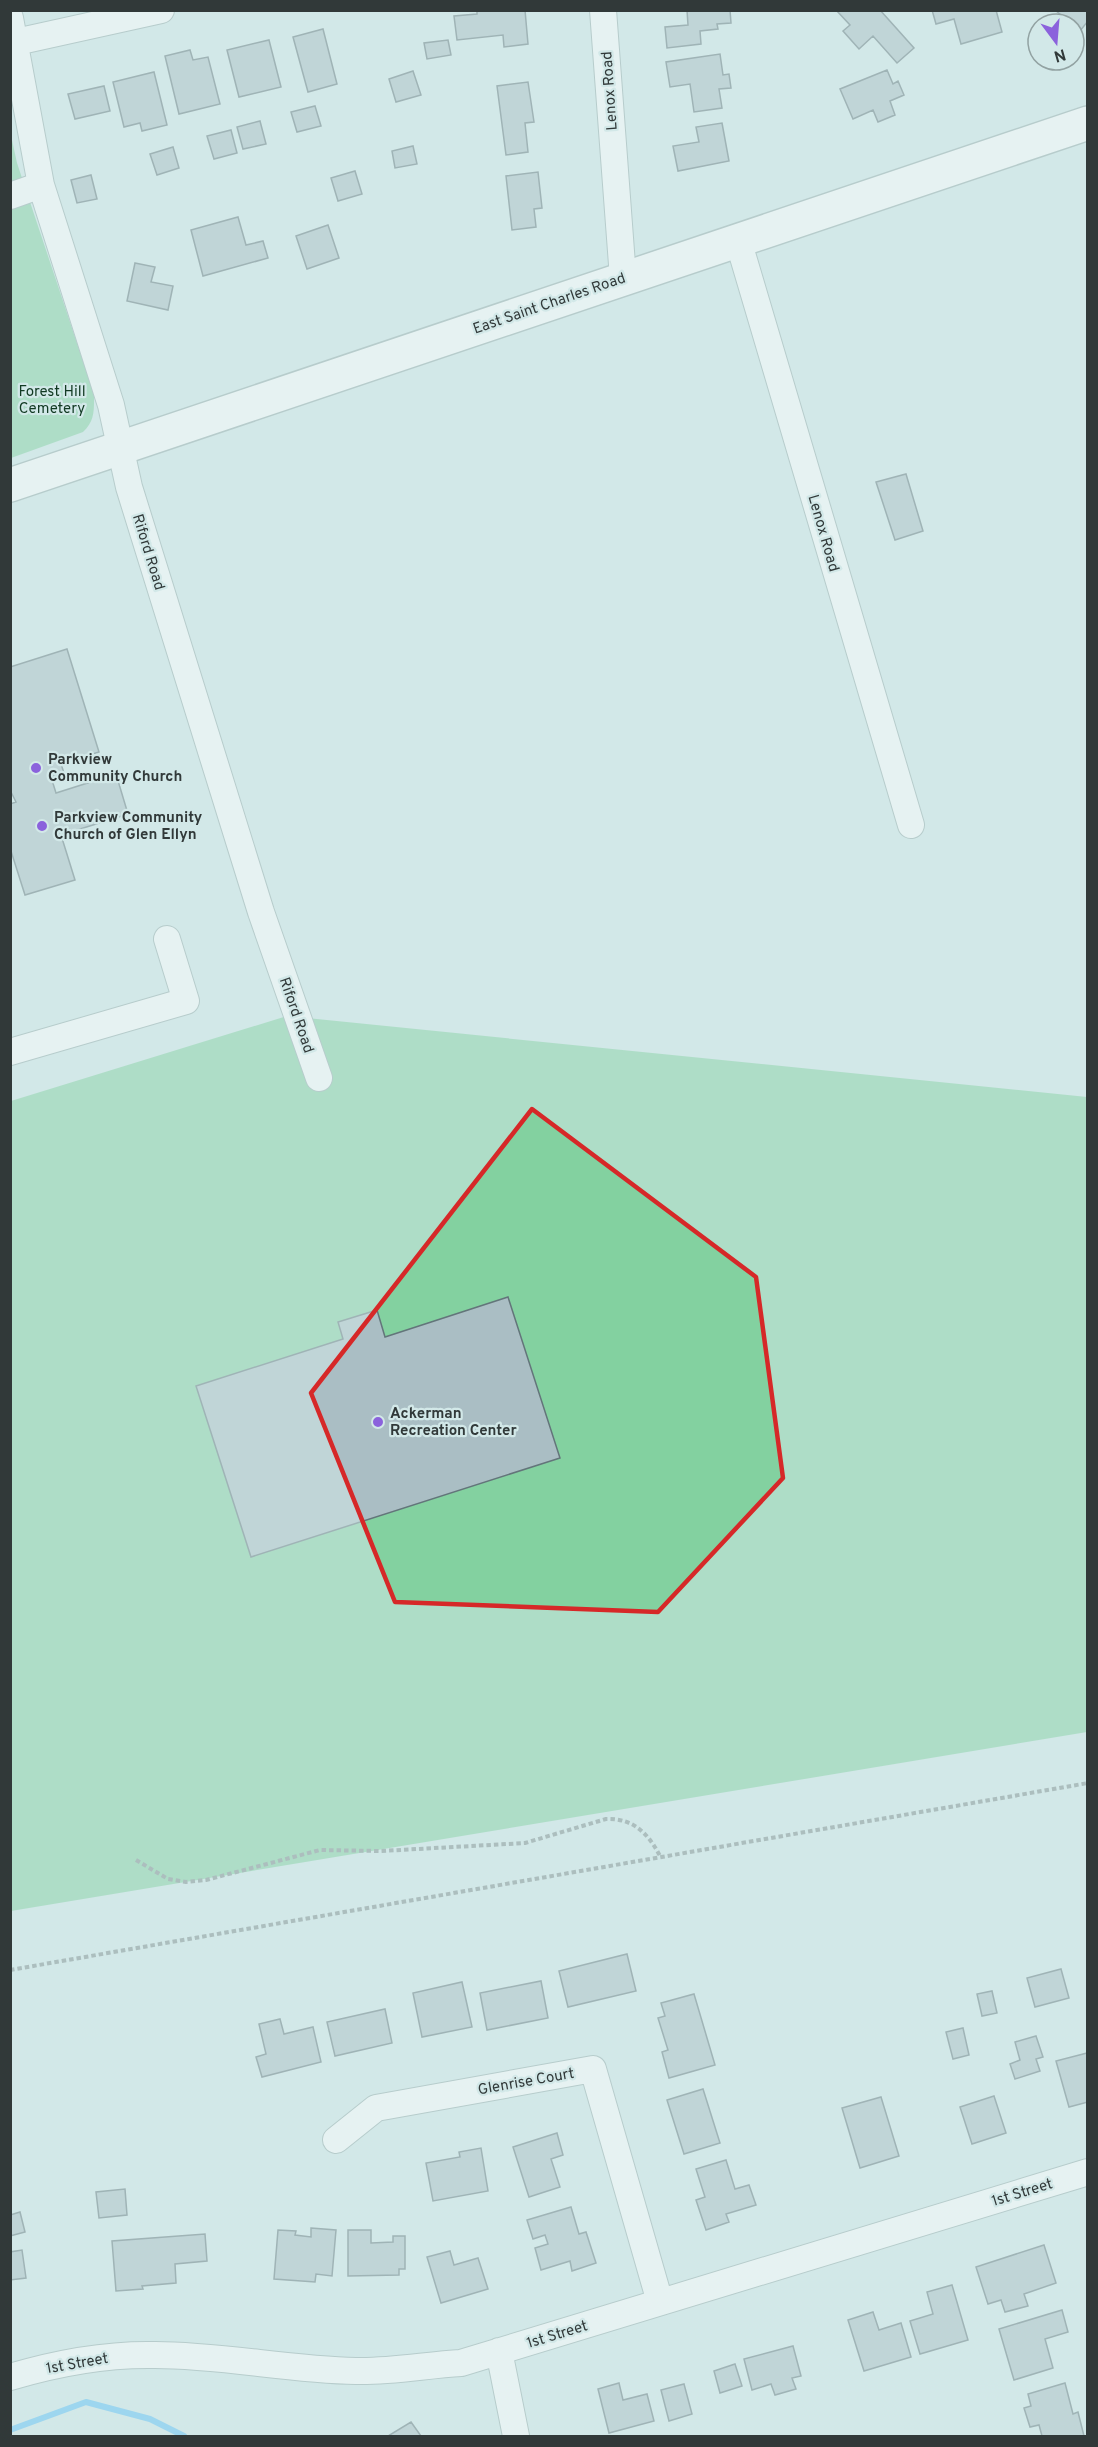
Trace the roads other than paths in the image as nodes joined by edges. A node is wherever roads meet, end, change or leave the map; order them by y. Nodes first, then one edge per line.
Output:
1 (161, 10) edge
2 (603, 10) edge
3 (13, 30) edge
4 (1088, 123) edge
5 (41, 185) junction
6 (10, 196) edge
7 (738, 240) junction
8 (623, 278) junction
9 (120, 448) junction
10 (10, 485) edge
11 (911, 825) dead end
12 (167, 939) dead end
13 (10, 1052) edge
14 (319, 1078) dead end
15 (336, 2139) dead end
16 (1086, 2176) edge
17 (660, 2302) junction
18 (499, 2351) junction
19 (10, 2377) edge
20 (516, 2436) edge

1 - 3 street
2 - 8 street, Lenox Road
3 - 5 street, Riford Road
4 - 7 main road, East Saint Charles Road
5 - 6 street
5 - 9 street, Riford Road
7 - 8 main road, East Saint Charles Road
7 - 11 street, Lenox Road
8 - 9 main road, East Saint Charles Road
9 - 10 main road, East Saint Charles Road
9 - 14 street, Riford Road
12 - 13 street
15 - 17 street, Glenrise Court
16 - 17 street, 1st Street
17 - 18 street, 1st Street
18 - 19 street, 1st Street
18 - 20 street

